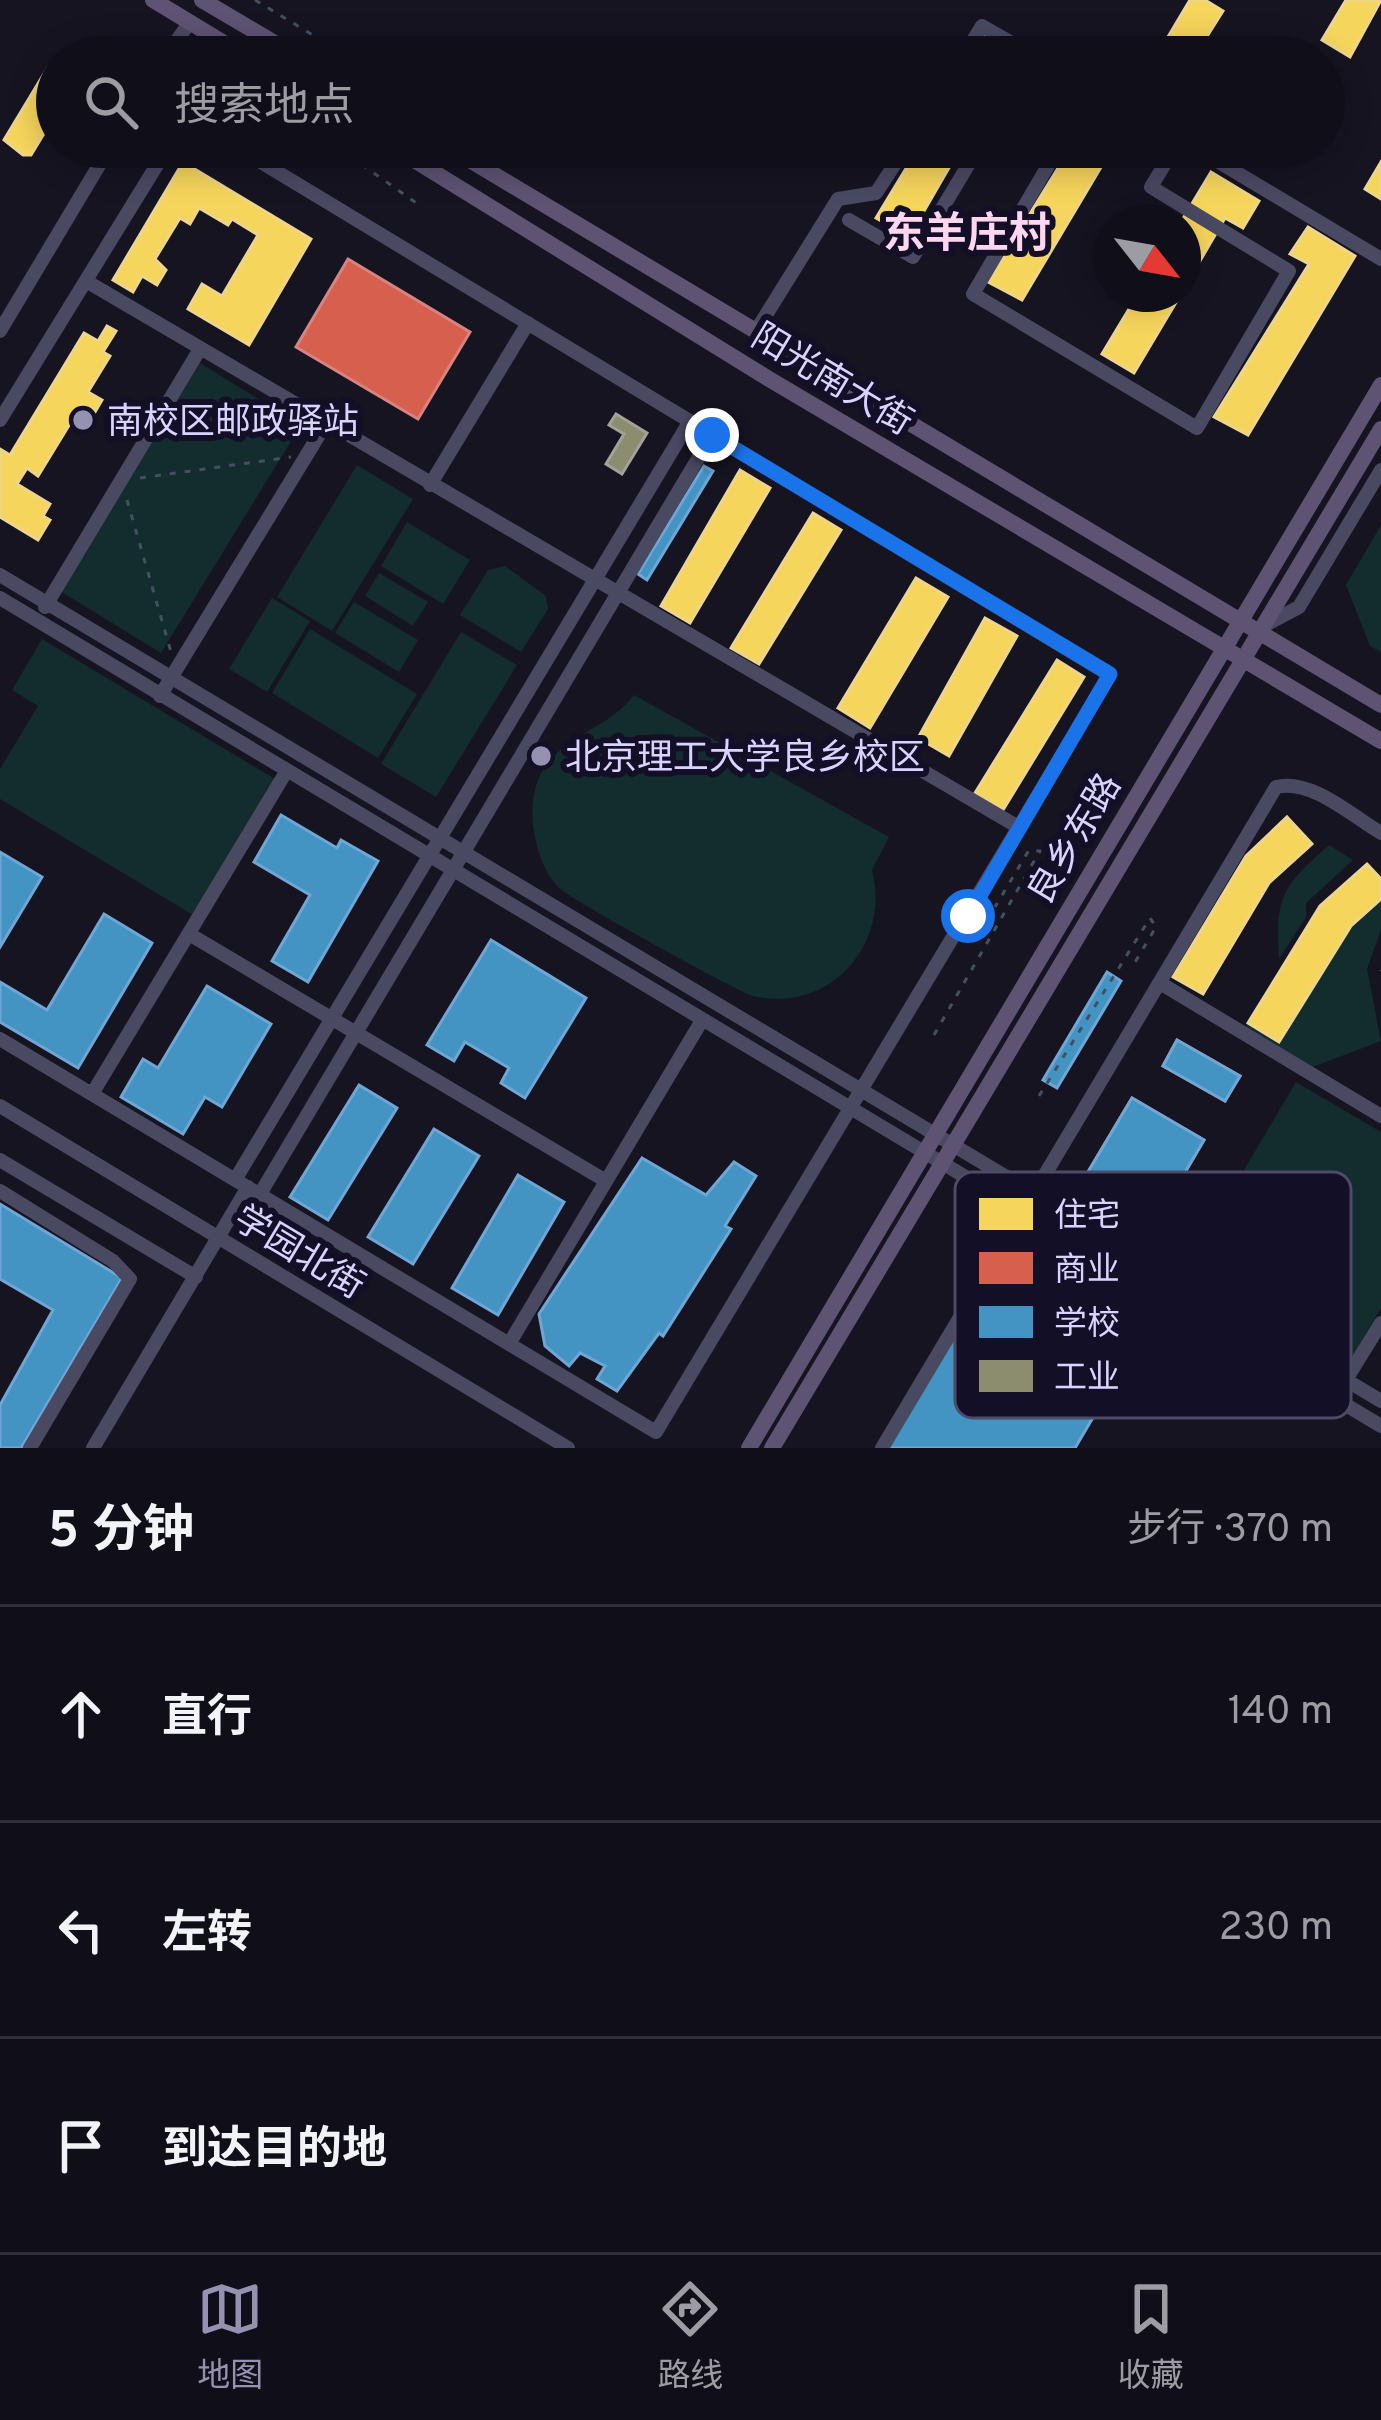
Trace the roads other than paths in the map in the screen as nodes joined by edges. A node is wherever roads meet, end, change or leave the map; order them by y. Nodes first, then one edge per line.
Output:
1 (153, 0) edge
2 (202, 0) edge
3 (190, 22) junction
4 (180, 36) edge
5 (213, 36) edge
6 (263, 36) edge
7 (976, 36) edge
8 (999, 36) edge
9 (98, 168) edge
10 (155, 168) edge
11 (271, 168) edge
12 (428, 168) edge
13 (483, 168) edge
14 (892, 168) edge
15 (966, 168) edge
16 (1047, 168) edge
17 (1162, 168) edge
18 (1230, 168) edge
19 (849, 220) dead end
20 (1381, 259) edge
21 (86, 281) junction
22 (528, 323) junction
23 (756, 331) junction
24 (0, 332) edge
25 (200, 349) junction
26 (1381, 385) edge
27 (0, 420) edge
28 (690, 421) junction
29 (325, 425) junction
30 (1381, 429) edge
31 (712, 435) junction
32 (1381, 470) edge
33 (430, 485) junction
34 (0, 575) edge
35 (593, 583) junction
36 (616, 594) junction
37 (0, 598) edge
38 (47, 603) junction
39 (37, 620) junction
40 (1240, 621) junction
41 (1261, 630) junction
42 (1224, 649) junction
43 (1242, 660) junction
44 (171, 678) junction
45 (160, 696) junction
46 (1381, 705) edge
47 (1381, 741) edge
48 (286, 772) junction
49 (1020, 828) junction
50 (1381, 833) edge
51 (439, 840) junction
52 (461, 853) junction
53 (428, 859) junction
54 (450, 872) junction
55 (189, 934) junction
56 (1160, 983) junction
57 (330, 1018) junction
58 (700, 1022) junction
59 (355, 1032) junction
60 (0, 1039) edge
61 (92, 1094) junction
62 (870, 1097) junction
63 (0, 1106) edge
64 (860, 1114) junction
65 (1381, 1116) edge
66 (934, 1136) junction
67 (952, 1146) junction
68 (924, 1153) junction
69 (0, 1160) edge
70 (942, 1164) junction
71 (955, 1172) edge
72 (995, 1172) edge
73 (1050, 1172) edge
74 (606, 1181) junction
75 (248, 1187) junction
76 (0, 1191) edge
77 (72, 1203) junction
78 (57, 1226) junction
79 (220, 1237) junction
80 (196, 1277) junction
81 (1381, 1323) edge
82 (955, 1329) edge
83 (509, 1344) junction
84 (1351, 1372) edge
85 (1351, 1383) edge
86 (1381, 1401) edge
87 (1351, 1409) edge
88 (1381, 1426) edge
89 (30, 1448) edge
90 (93, 1448) edge
91 (568, 1448) edge
92 (749, 1448) edge
93 (772, 1448) edge
94 (882, 1448) edge

1 - 3 main road
2 - 6 main road
3 - 4 street
3 - 5 main road
7 - 8 street
9 - 24 street
10 - 21 street
11 - 22 street
12 - 42 main road, 阳光南大街
13 - 23 main road, 阳光南大街
14 - 23 street
15 - 19 street
16 - 17 street
18 - 20 street
21 - 25 street
21 - 27 street
22 - 28 street
22 - 33 street
23 - 40 main road, 阳光南大街
25 - 29 street
25 - 38 street
26 - 40 main road, 良乡东路
28 - 31 street
28 - 35 street
29 - 33 street
29 - 44 street
30 - 41 main road
31 - 36 street
31 - 49 street
32 - 41 street
33 - 35 street
34 - 38 street
35 - 36 street
35 - 51 street
36 - 49 street
36 - 52 street
37 - 39 street
38 - 39 street
38 - 44 street
39 - 45 street
40 - 41 main road, 阳光南大街
40 - 42 main road, 良乡东路
41 - 43 main road, 良乡东路
41 - 46 main road, 阳光南大街
42 - 43 main road, 阳光南大街
42 - 66 main road, 良乡东路
43 - 47 main road, 阳光南大街
43 - 67 main road, 良乡东路
44 - 45 street
44 - 51 street
45 - 48 street
48 - 53 street
48 - 55 street
49 - 62 street
50 - 56 street
51 - 52 street
51 - 53 street
52 - 54 street
52 - 62 street
53 - 54 street
53 - 57 street
54 - 58 street
54 - 59 street
55 - 57 street
55 - 61 street
56 - 65 street
56 - 73 street
57 - 59 street
57 - 75 street
58 - 64 street
58 - 74 street
59 - 74 street
59 - 75 street
60 - 61 street
61 - 75 street
62 - 64 street
62 - 66 street
63 - 79 street, 学园北街
64 - 68 street
64 - 83 street
66 - 67 street
66 - 68 main road, 良乡东路
67 - 70 main road, 良乡东路
67 - 72 street
68 - 70 street
68 - 92 main road, 良乡东路
69 - 77 street
70 - 71 street
70 - 93 main road, 良乡东路
74 - 83 street
75 - 79 street
75 - 83 street
76 - 78 street
77 - 78 street
77 - 80 street
78 - 89 street
79 - 80 street
79 - 91 street, 学园北街
80 - 90 street
81 - 84 street
82 - 94 street
85 - 86 street
87 - 88 street

